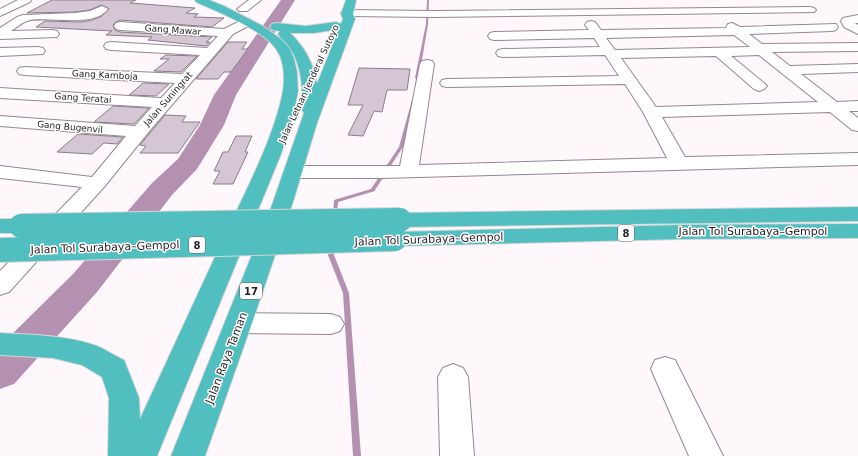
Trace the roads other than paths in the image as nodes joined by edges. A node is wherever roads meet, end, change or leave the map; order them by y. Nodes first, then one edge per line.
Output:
1 (3, 0) edge
2 (26, 0) edge
3 (200, 0) edge
4 (222, 0) edge
5 (256, 0) edge
6 (454, 0) edge
7 (680, 0) edge
8 (760, 0) edge
9 (0, 2) edge
10 (742, 2) dead end
11 (551, 4) edge
12 (347, 6) edge
13 (102, 9) dead end
14 (810, 10) dead end
15 (713, 11) junction
16 (0, 13) edge
17 (581, 13) junction
18 (74, 16) junction
19 (249, 17) junction
20 (858, 20) edge
21 (120, 26) dead end
22 (336, 26) junction
23 (832, 27) dead end
24 (858, 30) edge
25 (737, 31) junction
26 (275, 32) junction
27 (227, 33) junction
28 (0, 34) edge
29 (598, 34) junction
30 (22, 35) junction
31 (494, 36) dead end
32 (858, 47) edge
33 (0, 48) edge
34 (113, 49) dead end
35 (760, 49) junction
36 (38, 51) dead end
37 (0, 52) edge
38 (611, 52) junction
39 (719, 52) junction
40 (504, 53) dead end
41 (203, 59) junction
42 (304, 60) junction
43 (288, 62) junction
44 (141, 63) dead end
45 (427, 64) dead end
46 (858, 68) edge
47 (785, 70) junction
48 (24, 71) dead end
49 (186, 79) junction
50 (629, 80) junction
51 (447, 83) dead end
52 (309, 86) junction
53 (759, 86) dead end
54 (0, 93) edge
55 (165, 103) junction
56 (832, 106) junction
57 (858, 106) edge
58 (651, 112) junction
59 (0, 121) edge
60 (309, 124) junction
61 (858, 126) edge
62 (139, 132) junction
63 (272, 154) junction
64 (858, 159) edge
65 (679, 163) junction
66 (397, 171) junction
67 (0, 172) edge
68 (294, 172) junction
69 (97, 184) junction
70 (858, 214) edge
71 (10, 226) edge
72 (397, 230) junction
73 (858, 231) edge
74 (0, 250) edge
75 (0, 286) edge
76 (239, 323) junction
77 (331, 324) dead end
78 (0, 344) edge
79 (665, 369) dead end
80 (453, 377) dead end
81 (125, 456) edge
82 (140, 456) edge
83 (188, 456) edge
84 (457, 456) edge
85 (706, 456) edge

1 - 9 street
2 - 16 street
3 - 19 highway, 17
4 - 19 highway, 17
5 - 19 street, Jalan Suningrat
6 - 11 street
7 - 11 street
8 - 10 street
12 - 17 street
12 - 22 highway, Jalan Letnan Jenderal Sutoyo
12 - 60 highway, Jalan Letnan Jenderal Sutoyo
13 - 18 street
14 - 15 street
15 - 17 street
15 - 25 street
17 - 29 street
18 - 28 street
18 - 30 street
19 - 26 highway, 17
19 - 27 street, Jalan Suningrat
20 - 24 street
21 - 27 street, Gang Mawar
22 - 26 highway
22 - 52 highway, Jalan Letnan Jenderal Sutoyo
23 - 25 street
25 - 29 street
25 - 35 street
26 - 42 highway, 17
26 - 43 highway, 17
27 - 41 street, Jalan Suningrat
28 - 30 street
29 - 31 street
29 - 38 street
30 - 33 street
32 - 35 street
34 - 41 street
35 - 39 street
35 - 47 street
36 - 37 street
38 - 39 street
38 - 40 street
38 - 50 street
39 - 53 street
41 - 44 street
41 - 49 street, Jalan Suningrat
42 - 43 highway
42 - 52 highway, 17
43 - 63 highway, 17
45 - 66 street
46 - 47 street
47 - 56 street
48 - 49 street, Gang Kamboja
49 - 55 street, Jalan Suningrat
50 - 51 street
50 - 58 street
52 - 60 highway, 17
52 - 63 highway, Jalan Letnan Jenderal Sutoyo
54 - 55 street, Gang Teratai
55 - 62 street, Jalan Suningrat
56 - 57 street
56 - 58 street
56 - 61 street
58 - 65 street
59 - 62 street, Gang Bugenvil
60 - 68 highway, Jalan Raya Taman / 17
62 - 69 street, Jalan Suningrat
63 - 82 highway, 17
64 - 65 street
65 - 66 street
66 - 68 street
67 - 69 street
68 - 76 highway, Jalan Raya Taman / 17
69 - 75 street, Jalan Suningrat
70 - 72 highway, Jalan Tol Surabaya–Gempol / 8
71 - 72 highway, Jalan Tol Surabaya–Gempol / 8, bridge
72 - 73 highway, Jalan Tol Surabaya–Gempol / 8
72 - 74 highway, Jalan Tol Surabaya–Gempol / 8, bridge
76 - 77 street
76 - 83 highway, Jalan Raya Taman / 17
78 - 81 highway
79 - 85 street
80 - 84 street

